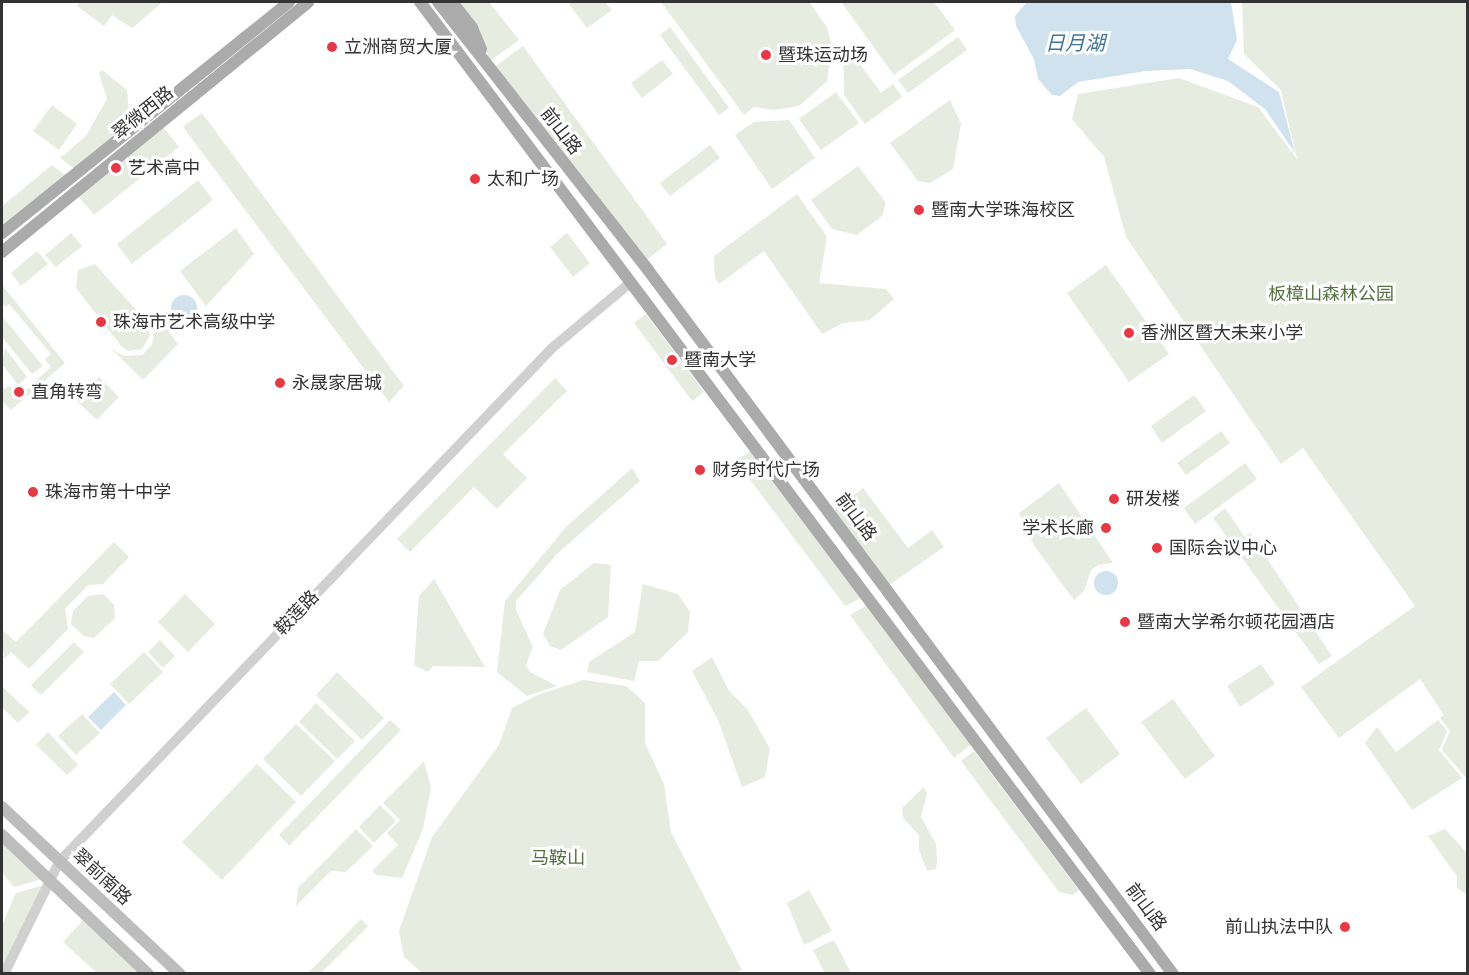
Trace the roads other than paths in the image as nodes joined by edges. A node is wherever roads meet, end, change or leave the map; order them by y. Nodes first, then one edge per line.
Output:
1 (289, 2) edge
2 (415, 2) edge
3 (420, 2) edge
4 (438, 2) edge
5 (452, 2) edge
6 (306, 3) edge
7 (432, 17) junction
8 (489, 67) junction
9 (2, 233) edge
10 (2, 252) edge
11 (630, 283) junction
12 (2, 807) edge
13 (2, 835) edge
14 (59, 862) junction
15 (50, 880) junction
16 (4, 974) edge
17 (148, 974) edge
18 (180, 974) edge
19 (1150, 974) edge
20 (1173, 974) edge

1 - 9 main road, 翠微西路
2 - 7 main road
3 - 7 main road, 前山路
4 - 8 main road, 前山路
5 - 8 main road
6 - 10 main road, 翠微西路
7 - 11 main road, 前山路
8 - 20 main road, 前山路
11 - 14 street, 鞍莲路
11 - 19 main road, 前山路
12 - 14 main road, 翠前南路
13 - 15 main road
14 - 15 street, 鞍莲路
14 - 18 main road, 翠前南路
15 - 16 street, 鞍莲路
15 - 17 main road

